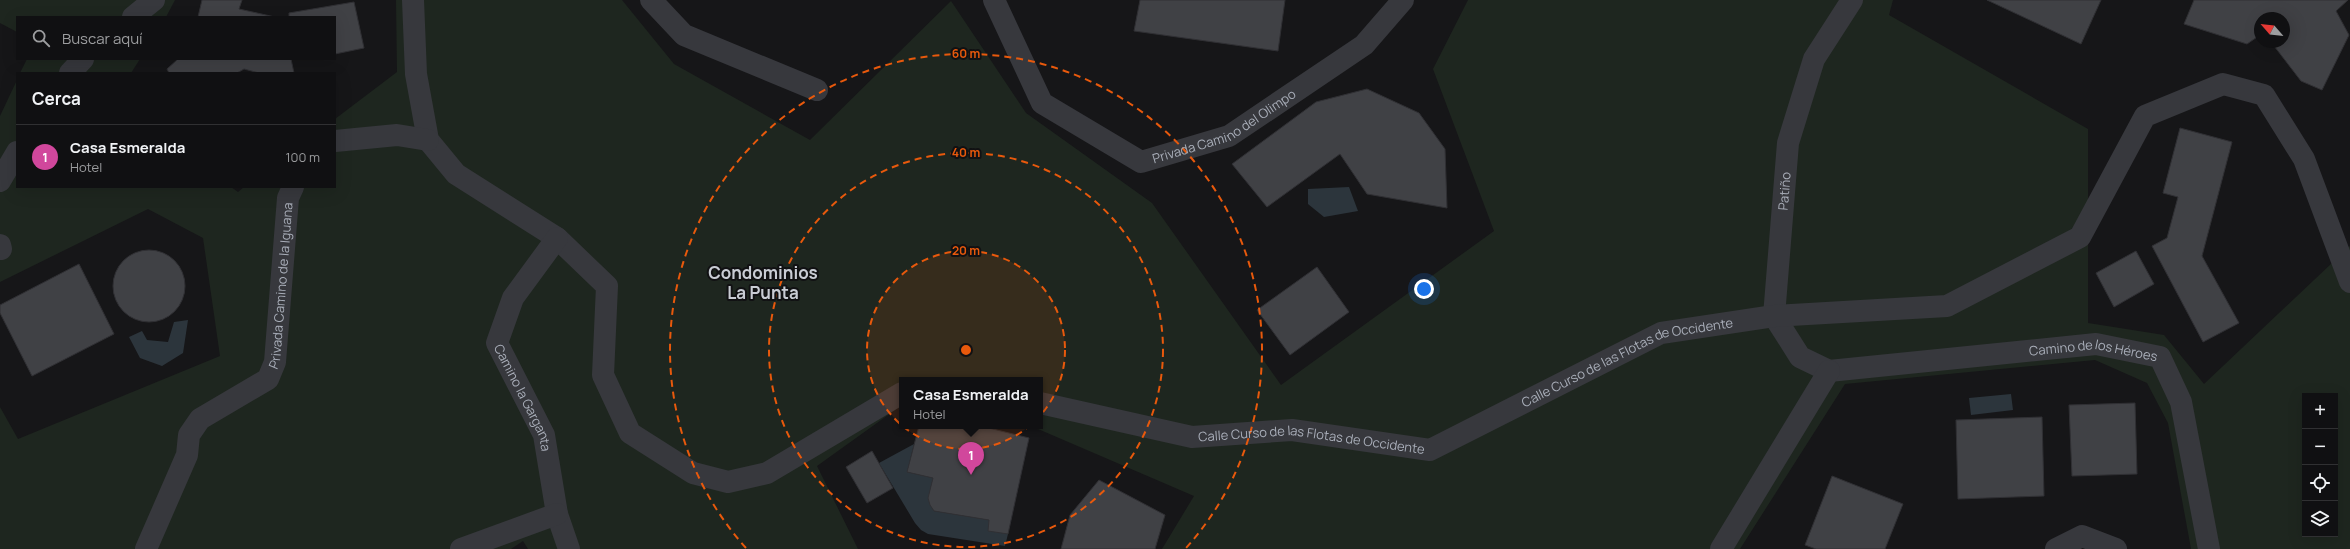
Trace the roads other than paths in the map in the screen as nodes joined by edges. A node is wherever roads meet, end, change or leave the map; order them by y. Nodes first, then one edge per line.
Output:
1 (154, 0) edge
2 (413, 0) edge
3 (651, 0) edge
4 (994, 0) edge
5 (1403, 0) edge
6 (1852, 0) edge
7 (134, 16) edge
8 (82, 60) edge
9 (71, 72) edge
10 (817, 90) dead end
11 (428, 140) junction
12 (336, 141) edge
13 (16, 154) edge
14 (0, 181) edge
15 (293, 188) edge
16 (557, 238) junction
17 (2350, 282) edge
18 (1774, 316) junction
19 (1829, 371) junction
20 (899, 395) edge
21 (1043, 404) edge
22 (556, 514) junction
23 (146, 549) edge
24 (461, 549) edge
25 (569, 549) edge
26 (1721, 549) edge
27 (2056, 549) edge
28 (2116, 549) edge
29 (2209, 549) edge

1 - 7 street
2 - 11 street
3 - 10 street
4 - 5 street, Privada Camino del Olimpo
6 - 18 street, Patiño
8 - 9 street
11 - 12 street
11 - 16 street
13 - 14 street
15 - 23 street, Privada Camino de la Iguana
16 - 20 street
16 - 22 street, Camino la Garganta
17 - 18 street, Calle Curso de las Flotas de Occidente
18 - 19 street
18 - 21 street, Calle Curso de las Flotas de Occidente
19 - 26 street
19 - 29 street, Camino de los Héroes
22 - 24 street
22 - 25 street, Camino la Garganta
27 - 28 street

